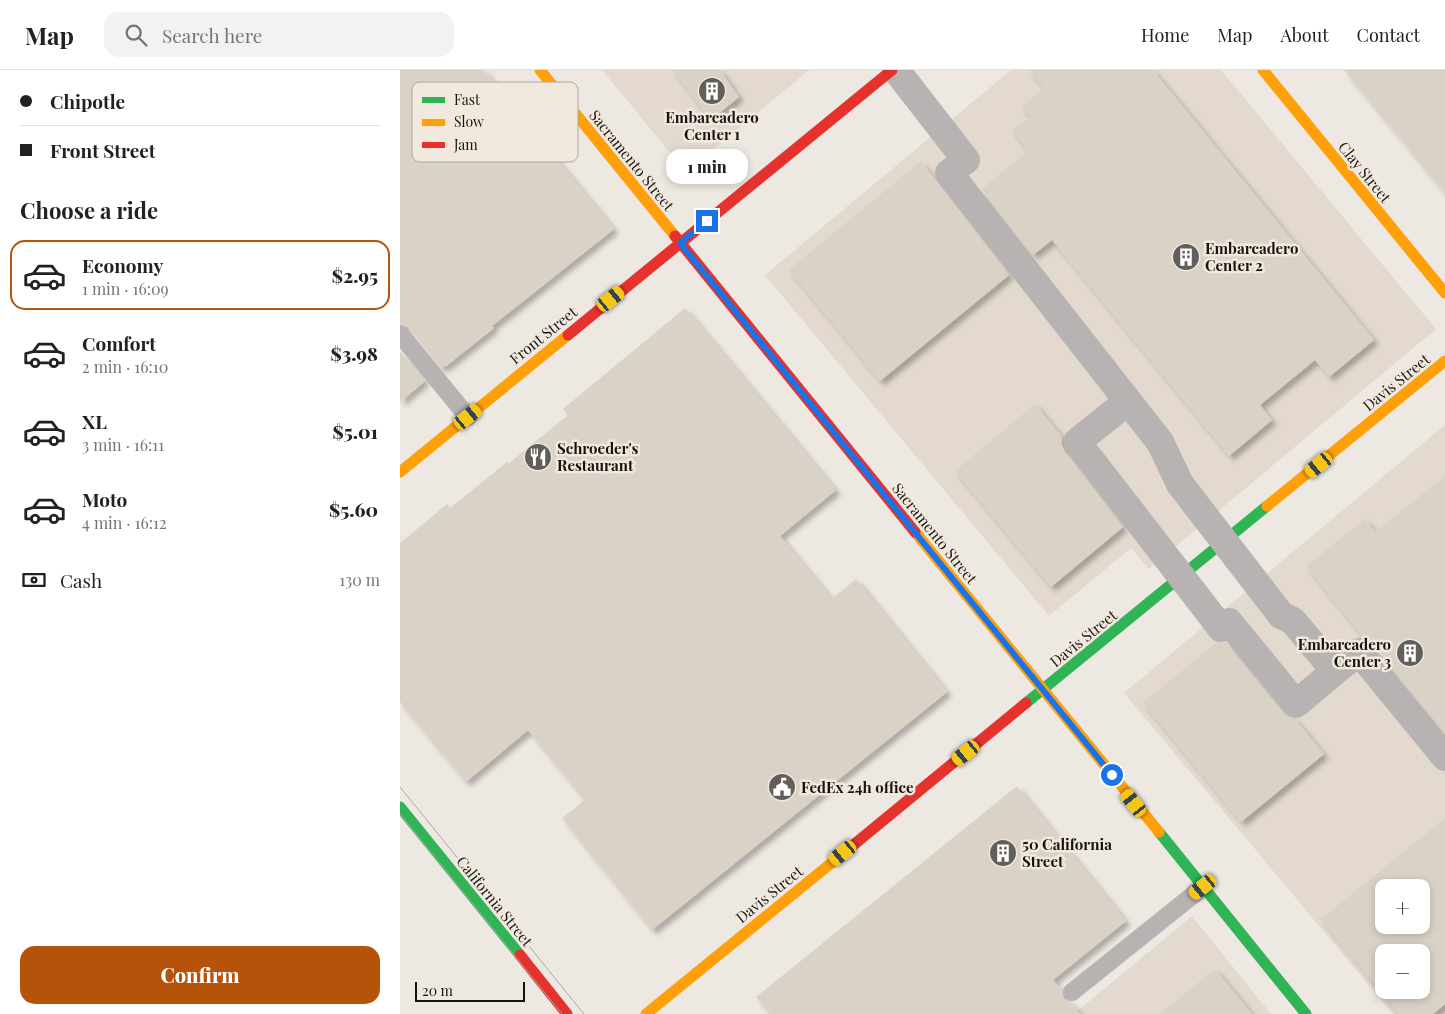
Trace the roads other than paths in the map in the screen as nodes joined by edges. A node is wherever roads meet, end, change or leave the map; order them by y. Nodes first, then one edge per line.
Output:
1 (540, 70) edge
2 (892, 70) edge
3 (896, 70) edge
4 (1263, 70) edge
5 (550, 82) edge
6 (578, 117) edge
7 (680, 243) junction
8 (1445, 292) edge
9 (400, 334) edge
10 (1445, 361) edge
11 (1128, 401) junction
12 (468, 417) junction
13 (400, 472) edge
14 (1335, 671) junction
15 (1043, 690) junction
16 (1445, 757) edge
17 (400, 808) edge
18 (1203, 887) junction
19 (1072, 992) dead end
20 (567, 1014) edge
21 (646, 1014) edge
22 (1306, 1014) edge

1 - 5 street, Sacramento Street
2 - 7 street, Front Street
3 - 11 street
4 - 8 street, Clay Street
6 - 7 street, Sacramento Street
7 - 12 street, Front Street
7 - 15 street, Sacramento Street
9 - 12 lane
10 - 15 street, Davis Street
11 - 14 street, bridge
11 - 14 street, bridge
12 - 13 street, Front Street
14 - 16 street
15 - 18 street, Sacramento Street
15 - 21 street, Davis Street
17 - 20 street, California Street
18 - 19 lane
18 - 22 street, Sacramento Street

